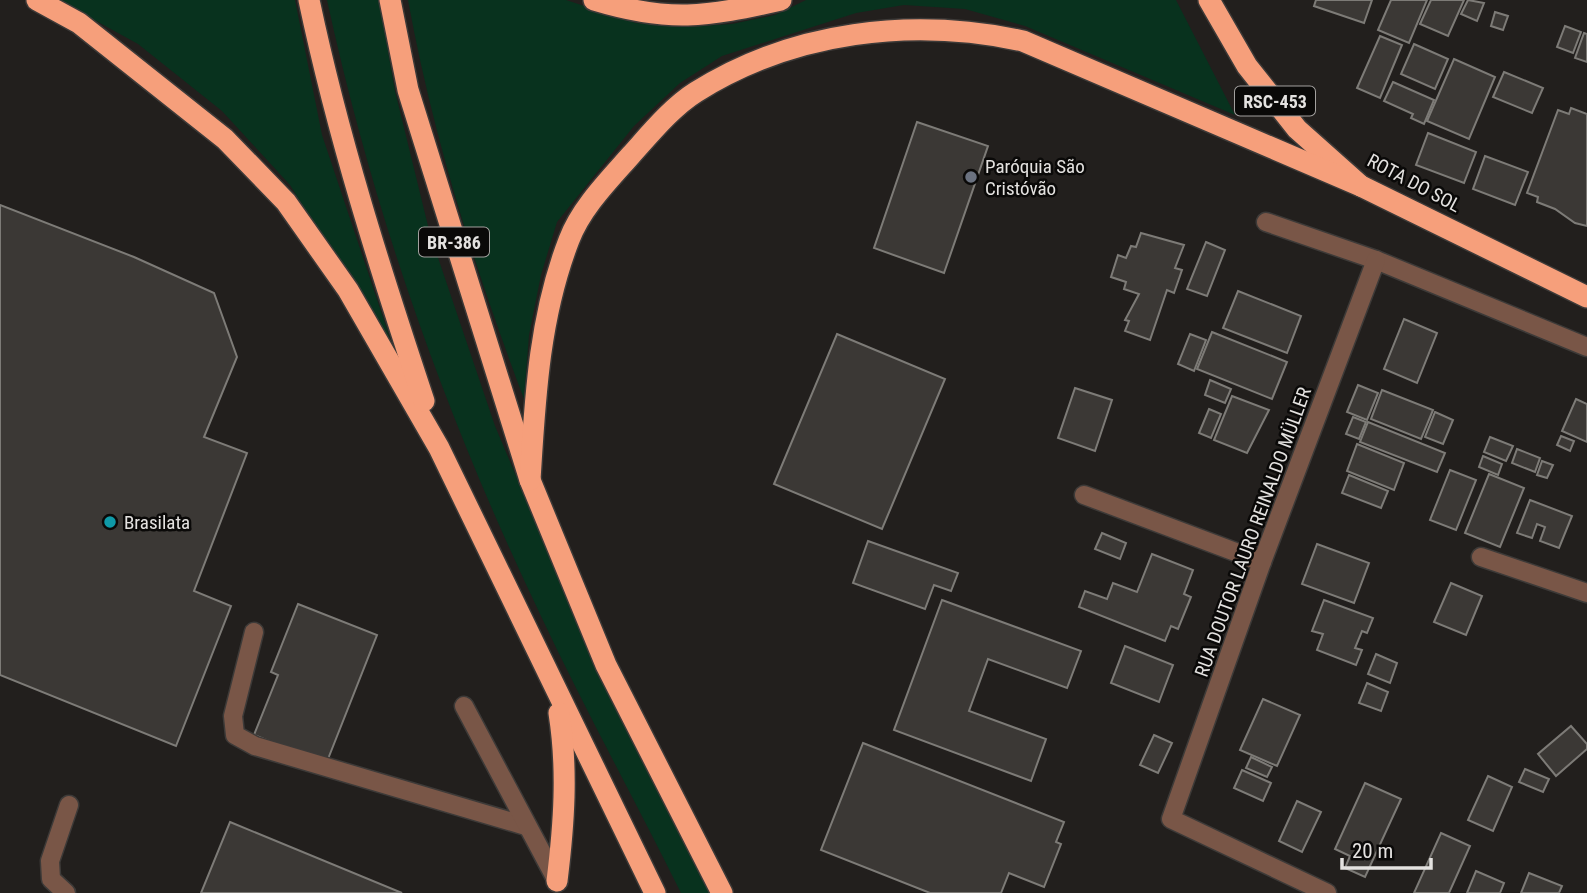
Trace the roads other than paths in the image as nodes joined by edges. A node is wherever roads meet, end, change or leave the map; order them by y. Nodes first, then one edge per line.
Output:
1 (37, 0) edge
2 (309, 0) edge
3 (390, 0) edge
4 (594, 0) edge
5 (781, 0) edge
6 (1209, 0) edge
7 (1361, 186) junction
8 (1266, 222) dead end
9 (1376, 260) junction
10 (1548, 275) junction
11 (1587, 290) edge
12 (1587, 297) edge
13 (1587, 347) edge
14 (439, 448) junction
15 (530, 480) junction
16 (1084, 495) dead end
17 (1480, 557) dead end
18 (1262, 562) junction
19 (1587, 593) edge
20 (254, 632) dead end
21 (556, 693) junction
22 (464, 706) dead end
23 (69, 805) dead end
24 (526, 826) junction
25 (557, 881) joint
26 (66, 893) edge
27 (655, 893) edge
28 (722, 893) edge
29 (1327, 893) edge

1 - 14 highway
2 - 14 highway
3 - 15 highway, BR-386
4 - 5 highway
6 - 7 highway, ROTA DO SOL / RSC-453
7 - 10 highway, ROTA DO SOL / RSC-453
7 - 15 highway
8 - 9 street
9 - 13 street
9 - 18 street, RUA DOUTOR LAURO REINALDO MÜLLER
10 - 11 highway, ROTA DO SOL / RSC-453
10 - 12 highway, ROTA DO SOL / RSC-453
14 - 21 highway
15 - 28 highway, BR-386
16 - 18 street
17 - 19 street
18 - 29 street, RUA DOUTOR LAURO REINALDO MÜLLER
20 - 24 street
21 - 25 highway
21 - 27 highway
22 - 24 street
23 - 26 street
24 - 25 street

